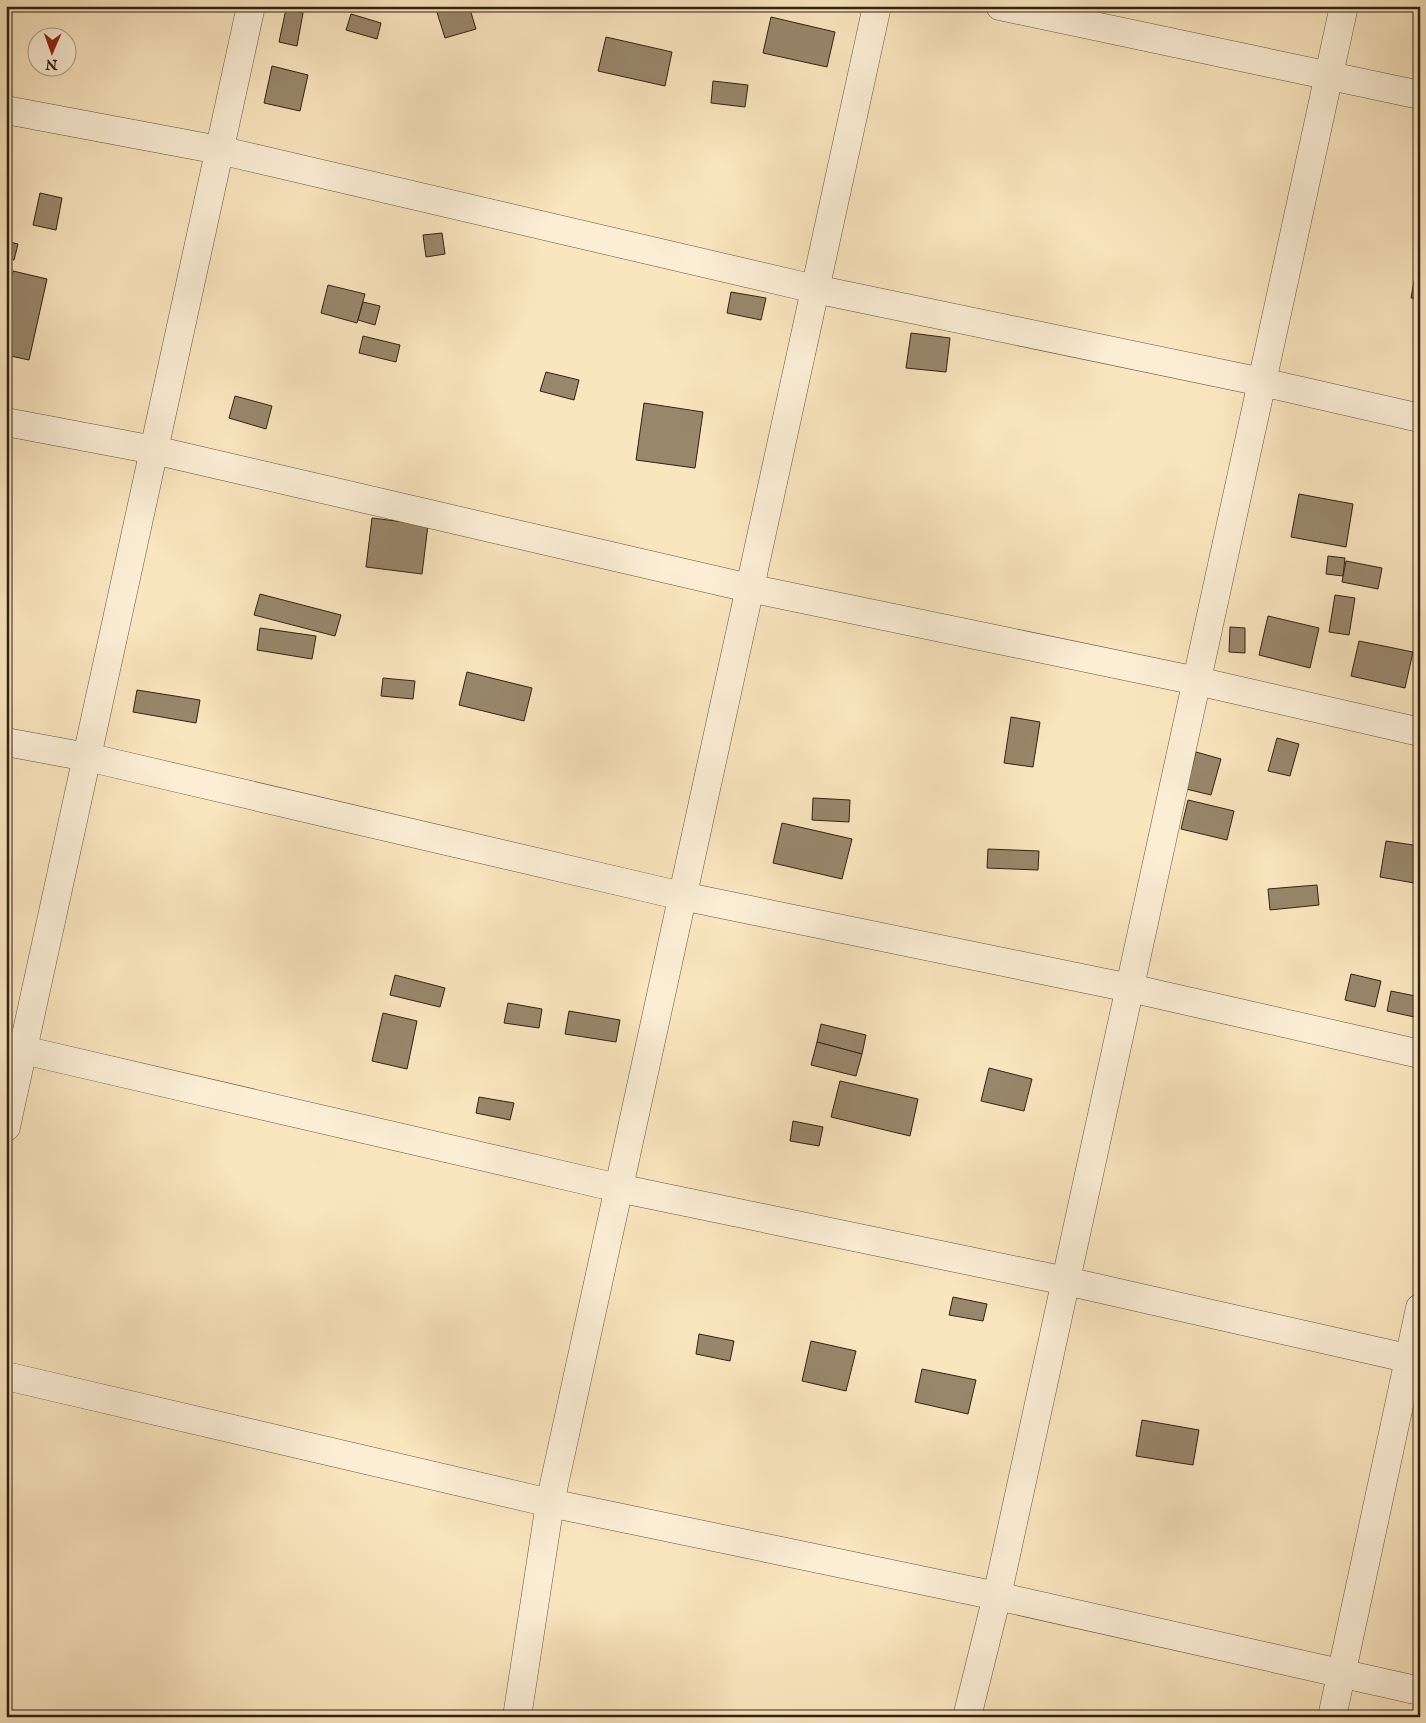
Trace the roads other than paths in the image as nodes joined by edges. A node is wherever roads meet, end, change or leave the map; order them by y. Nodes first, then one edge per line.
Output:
1 (251, 6) edge
2 (877, 6) edge
3 (1000, 6) edge
4 (1344, 6) edge
5 (1329, 74) junction
6 (1420, 95) edge
7 (6, 110) edge
8 (219, 150) junction
9 (815, 289) junction
10 (1262, 382) junction
11 (1420, 418) edge
12 (6, 422) edge
13 (154, 450) junction
14 (749, 588) junction
15 (1197, 681) junction
16 (1420, 732) edge
17 (6, 742) edge
18 (87, 757) junction
19 (682, 896) junction
20 (1130, 988) junction
21 (15, 1048) edge
22 (1420, 1054) edge
23 (6, 1127) edge
24 (618, 1188) junction
25 (1066, 1281) junction
26 (1420, 1308) edge
27 (1414, 1360) edge
28 (6, 1376) edge
29 (550, 1503) junction
30 (997, 1596) junction
31 (1340, 1674) junction
32 (1420, 1691) edge
33 (516, 1717) edge
34 (967, 1717) edge
35 (1332, 1717) edge

1 - 8 street
2 - 9 street
3 - 5 street
4 - 5 street
5 - 6 street
5 - 10 street
7 - 8 street
8 - 9 street
8 - 13 street
9 - 10 street
9 - 14 street
10 - 11 street
10 - 15 street
12 - 13 street
13 - 14 street
13 - 18 street
14 - 15 street
14 - 19 street
15 - 16 street
15 - 20 street
17 - 18 street
18 - 19 street
18 - 21 street
19 - 20 street
19 - 24 street
20 - 22 street
20 - 25 street
21 - 23 street
21 - 24 street
24 - 25 street
24 - 29 street
25 - 27 street
25 - 30 street
26 - 27 street
27 - 31 street
28 - 29 street
29 - 30 street
29 - 33 street
30 - 31 street
30 - 34 street
31 - 32 street
31 - 35 street

